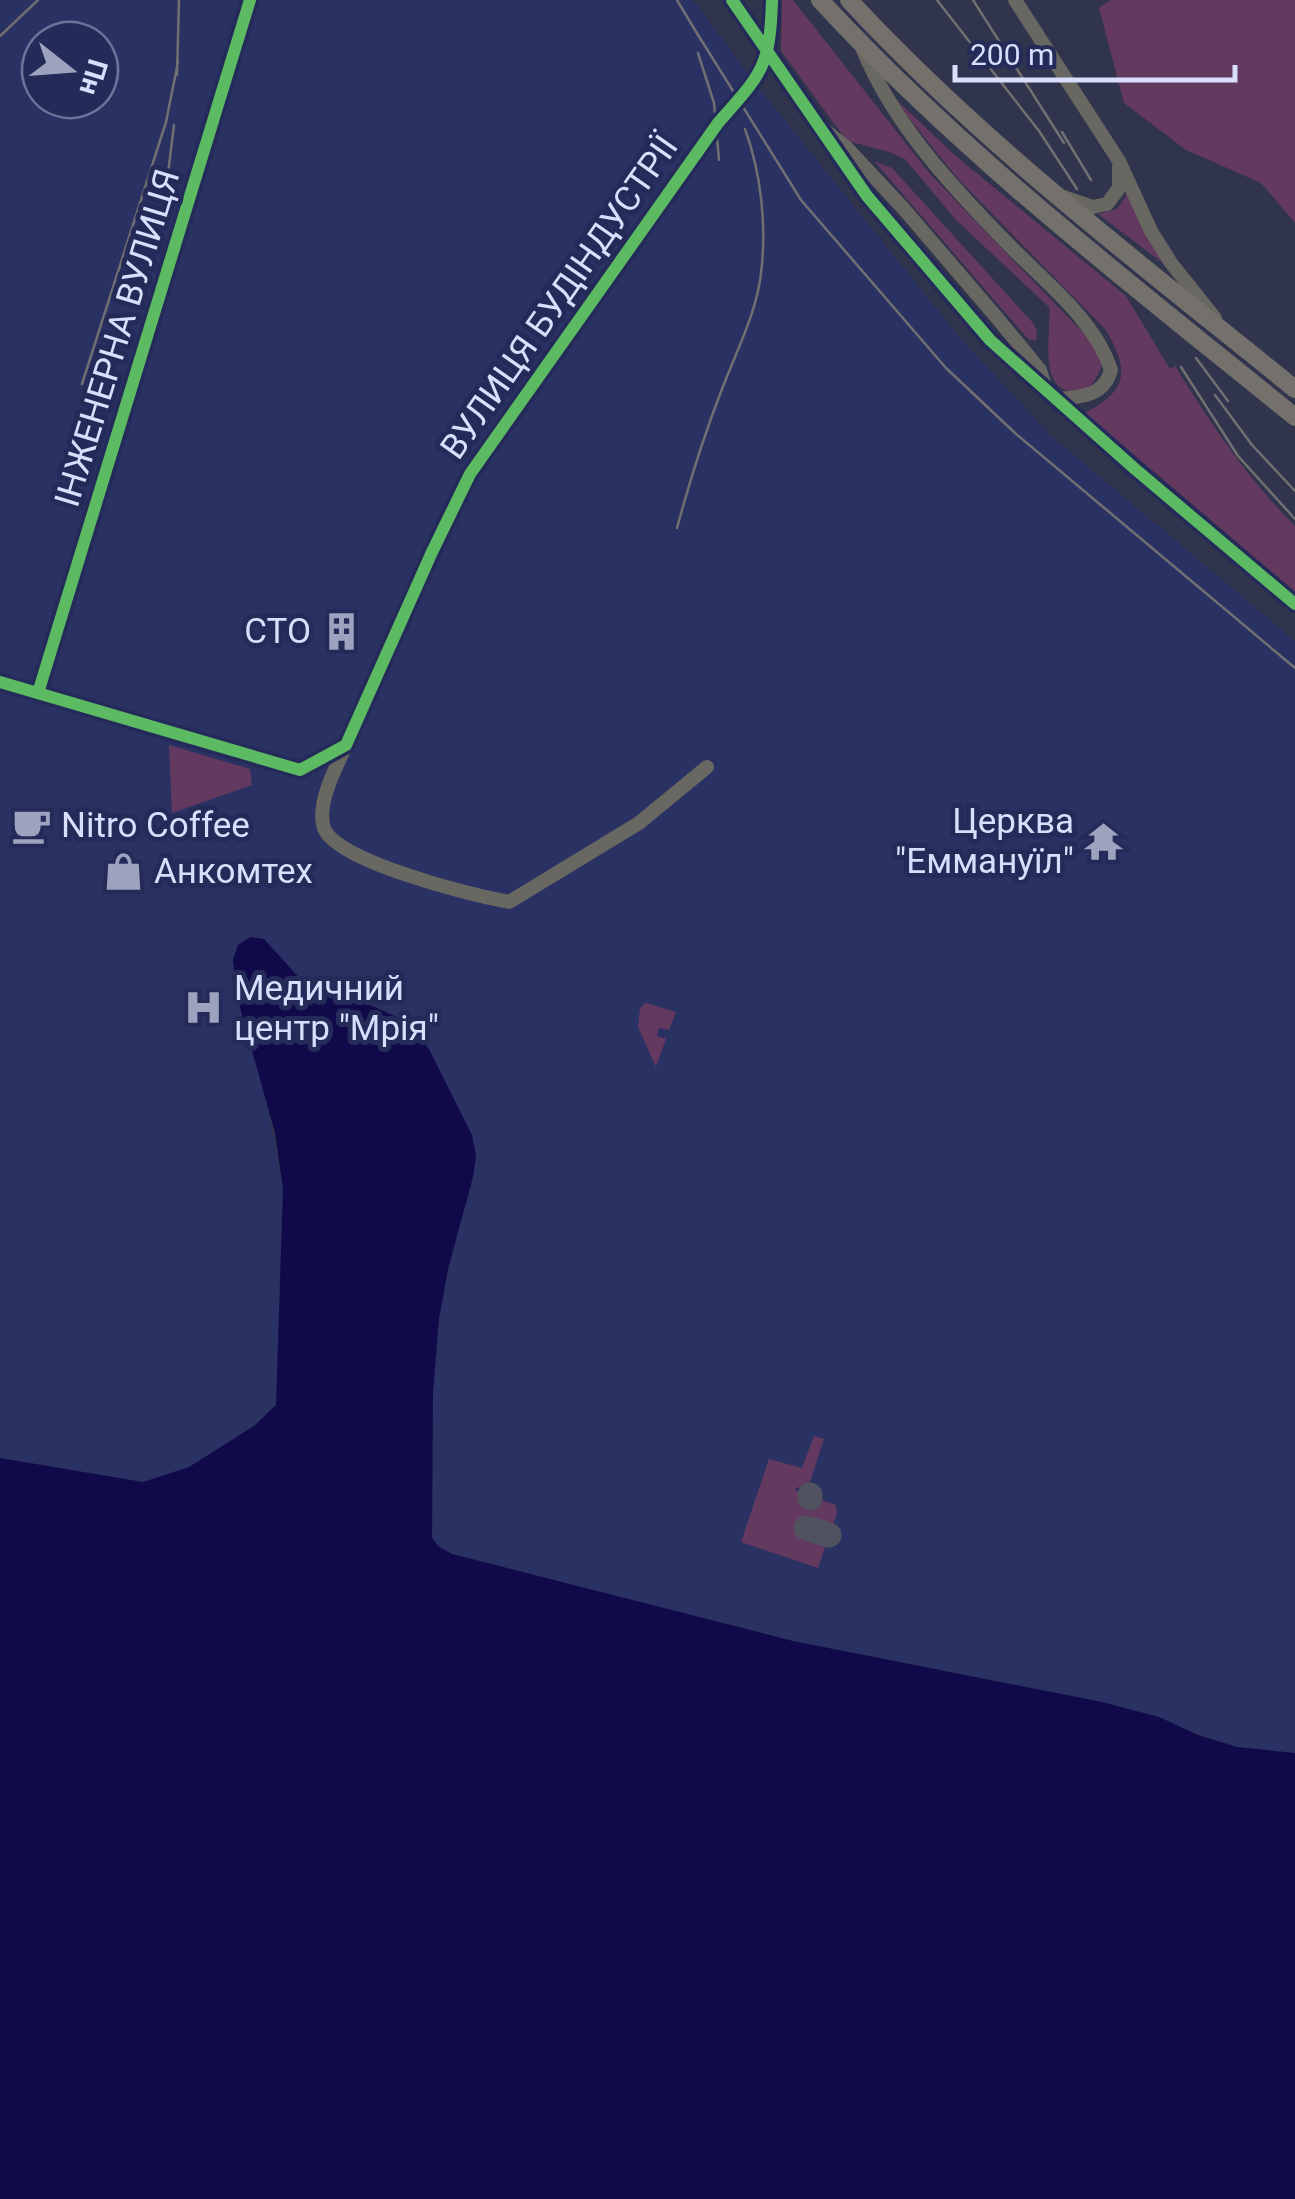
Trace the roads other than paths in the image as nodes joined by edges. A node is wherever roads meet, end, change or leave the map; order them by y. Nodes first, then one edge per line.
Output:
1 (250, 0) edge
2 (732, 0) edge
3 (772, 0) edge
4 (820, 0) edge
5 (849, 0) edge
6 (1015, 0) edge
7 (861, 44) junction
8 (769, 54) junction
9 (1119, 160) junction
10 (1055, 194) junction
11 (1232, 338) junction
12 (1295, 389) edge
13 (1052, 394) junction
14 (1295, 417) edge
15 (1295, 604) edge
16 (0, 682) edge
17 (38, 693) junction
18 (346, 745) junction
19 (707, 767) dead end

1 - 17 street, ІНЖЕНЕРНА ВУЛИЦЯ
2 - 8 street
3 - 8 street
4 - 7 main road
5 - 10 main road
6 - 9 street
7 - 13 street
7 - 14 main road
8 - 13 street
8 - 18 street, ВУЛИЦЯ БУДІНДУСТРІЇ
9 - 10 street
9 - 11 street
10 - 11 main road
11 - 12 main road
13 - 15 street
16 - 17 street
17 - 18 street
18 - 19 street, ВУЛИЦЯ БУДІНДУСТРІЇ

